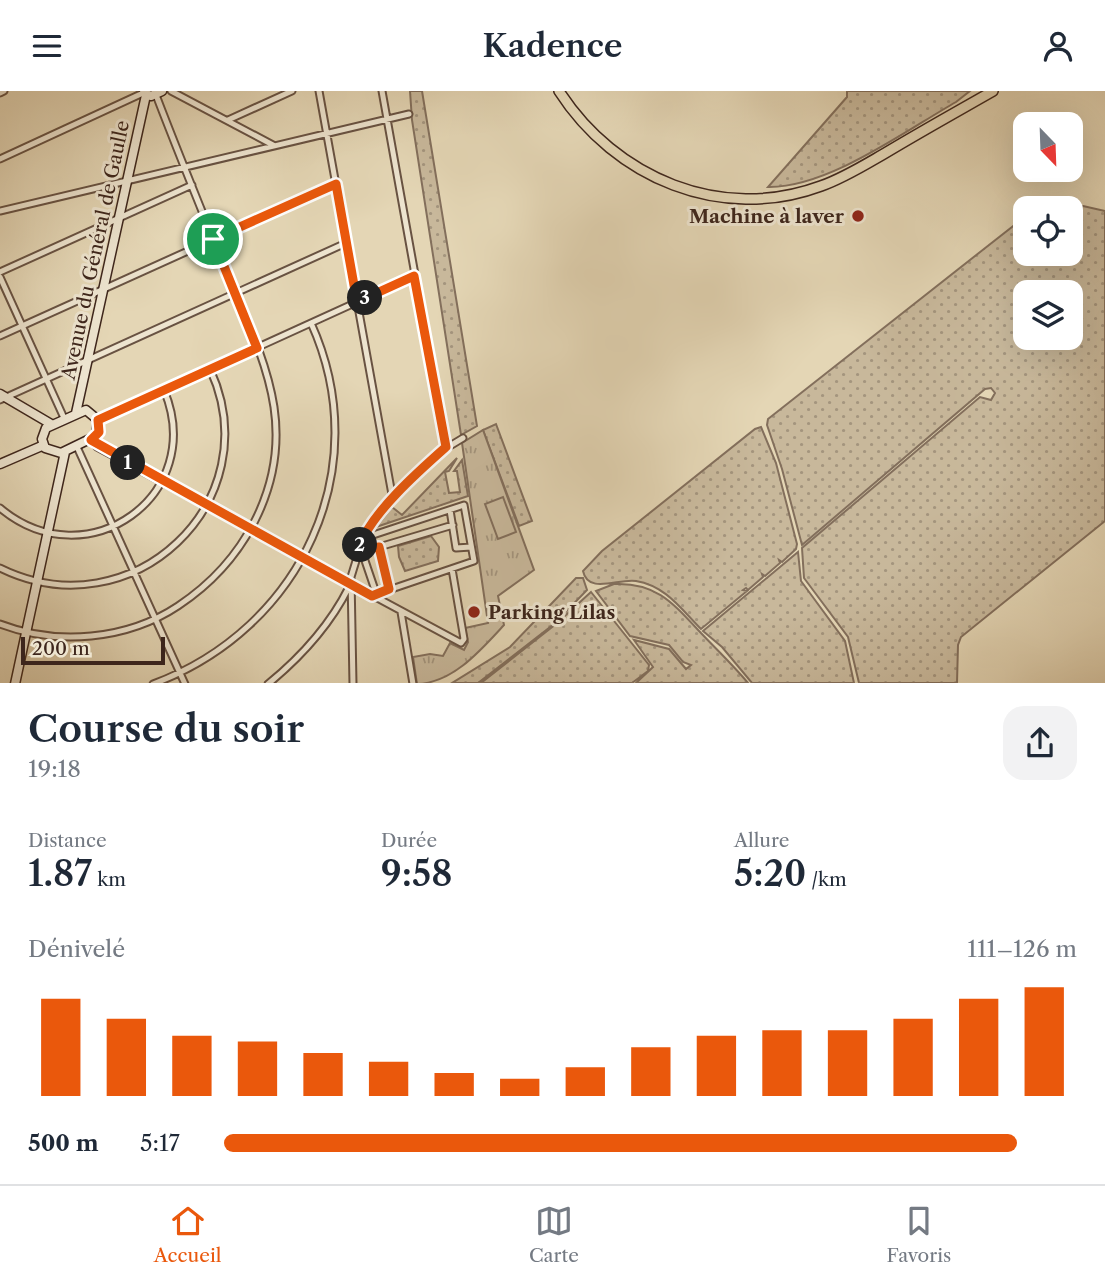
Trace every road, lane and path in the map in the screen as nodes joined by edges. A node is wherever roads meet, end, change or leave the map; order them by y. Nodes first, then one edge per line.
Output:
1 (171, 91) edge
2 (292, 91) edge
3 (319, 91) edge
4 (382, 91) edge
5 (559, 91) edge
6 (993, 91) edge
7 (143, 93) edge
8 (159, 93) edge
9 (409, 114) dead end
10 (228, 120) junction
11 (387, 120) junction
12 (327, 133) junction
13 (274, 146) junction
14 (0, 159) edge
15 (185, 167) junction
16 (126, 181) junction
17 (336, 184) junction
18 (191, 185) junction
19 (0, 211) edge
20 (118, 219) junction
21 (213, 239) junction
22 (346, 243) junction
23 (0, 275) edge
24 (414, 276) junction
25 (102, 290) junction
26 (235, 293) junction
27 (357, 302) junction
28 (311, 323) junction
29 (22, 326) junction
30 (0, 336) edge
31 (257, 348) junction
32 (86, 361) junction
33 (210, 369) junction
34 (46, 379) junction
35 (164, 390) junction
36 (2, 397) edge
37 (76, 413) junction
38 (64, 418) junction
39 (98, 420) junction
40 (51, 424) junction
41 (463, 438) dead end
42 (91, 440) junction
43 (44, 445) junction
44 (77, 447) junction
45 (446, 447) junction
46 (65, 452) junction
47 (0, 464) edge
48 (162, 482) junction
49 (393, 500) junction
50 (206, 506) junction
51 (0, 508) edge
52 (450, 510) junction
53 (453, 525) junction
54 (114, 526) junction
55 (251, 530) junction
56 (48, 533) junction
57 (363, 538) junction
58 (360, 546) junction
59 (379, 547) junction
60 (471, 547) junction
61 (303, 558) junction
62 (0, 568) edge
63 (452, 569) junction
64 (134, 572) junction
65 (38, 582) junction
66 (350, 584) junction
67 (389, 589) junction
68 (380, 592) junction
69 (372, 596) junction
70 (401, 611) junction
71 (156, 619) junction
72 (0, 624) edge
73 (27, 632) junction
74 (181, 673) junction
75 (15, 683) edge
76 (156, 683) edge
77 (185, 683) edge
78 (269, 683) edge
79 (353, 683) edge
80 (413, 683) edge

1 - 10 street
2 - 10 street
3 - 12 street
4 - 11 street
5 - 6 main road
7 - 8 street
7 - 14 street
7 - 16 street, Avenue du Général de Gaulle
8 - 15 street
9 - 11 street
10 - 13 street
11 - 12 street
11 - 24 street
12 - 13 street
12 - 17 street
13 - 15 street
15 - 16 street
15 - 18 street
16 - 19 street
16 - 20 street, Avenue du Général de Gaulle
17 - 21 street
17 - 22 street
18 - 20 street
18 - 21 street
20 - 23 street
20 - 25 street, Avenue du Général de Gaulle
21 - 25 street
21 - 26 street
22 - 26 street
22 - 27 street
23 - 29 street
24 - 27 street
24 - 45 street
25 - 29 street
25 - 32 street, Avenue du Général de Gaulle
26 - 31 street
26 - 32 street
27 - 28 street
27 - 49 street
28 - 31 street
28 - 61 street
29 - 30 street
29 - 34 street
31 - 33 street
31 - 55 street
32 - 34 street
32 - 37 street, Avenue du Général de Gaulle
33 - 35 street
33 - 50 street
34 - 36 street
34 - 38 street
35 - 39 street
35 - 48 street
36 - 40 street
37 - 38 street
37 - 39 street
38 - 40 street
39 - 42 street
40 - 43 street
41 - 45 street
42 - 44 street
42 - 48 street
43 - 46 street
43 - 47 street
44 - 46 street
44 - 54 street
45 - 49 street
46 - 56 street
48 - 50 street
48 - 54 street
49 - 57 street
50 - 55 street
50 - 64 street
51 - 56 street
52 - 53 street
52 - 57 street
52 - 60 street
53 - 59 street
53 - 60 street
54 - 56 street
54 - 64 street
55 - 61 street
55 - 71 street
56 - 65 street
57 - 58 street
58 - 59 street
58 - 66 street
58 - 68 street
59 - 67 street
60 - 63 street
61 - 66 street
61 - 74 street
62 - 65 street
63 - 67 street
63 - 70 street
64 - 65 street
64 - 71 street
65 - 73 street
66 - 69 street
66 - 78 street
66 - 79 street
67 - 68 street
68 - 69 street
69 - 70 street
70 - 80 street
71 - 73 street
71 - 74 street
72 - 73 street
73 - 75 street
74 - 76 street
74 - 77 street

